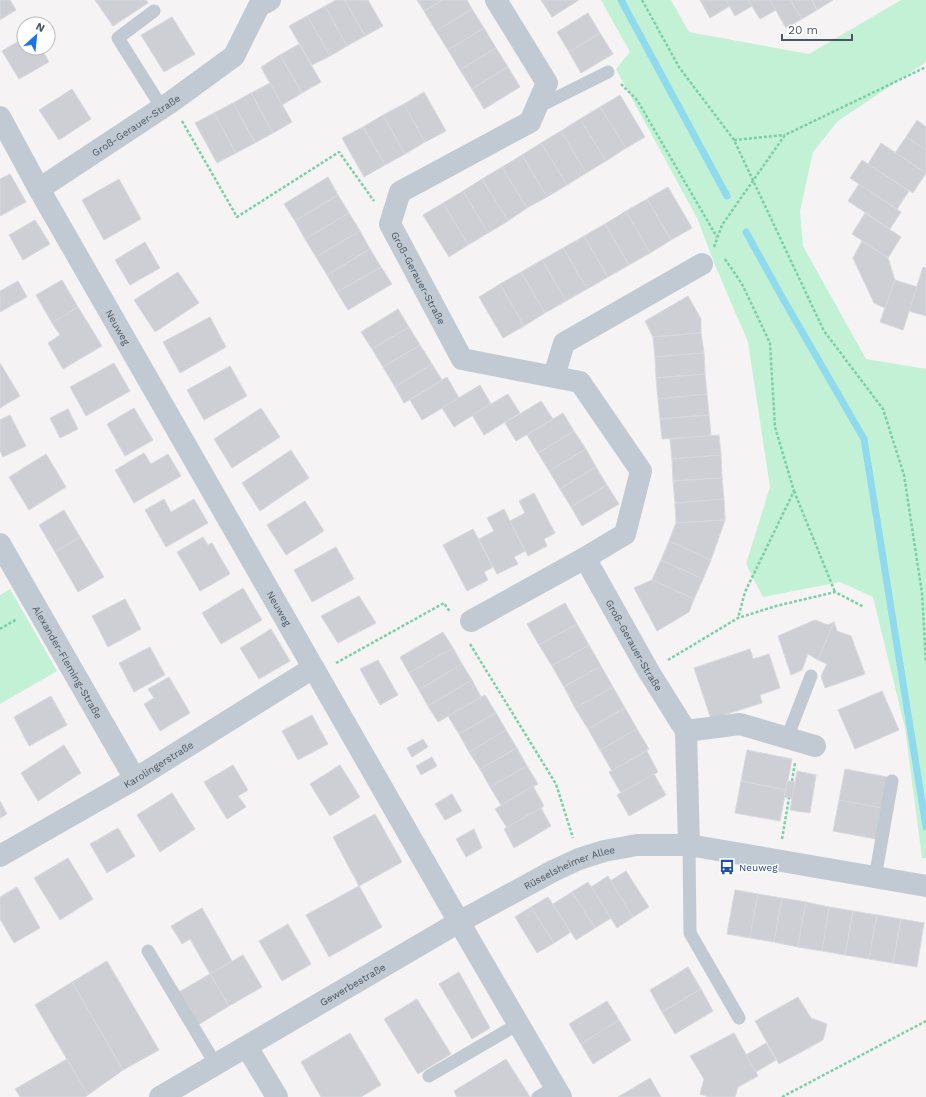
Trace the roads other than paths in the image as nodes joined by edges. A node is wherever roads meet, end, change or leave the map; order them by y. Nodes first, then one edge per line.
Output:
1 (270, 0) edge
2 (496, 0) edge
3 (154, 11) dead end
4 (608, 72) road end
5 (167, 105) junction
6 (536, 108) junction
7 (0, 117) edge
8 (39, 189) junction
9 (702, 264) dead end
10 (554, 376) junction
11 (0, 544) edge
12 (585, 558) junction
13 (463, 626) road end
14 (324, 666) junction
15 (811, 676) dead end
16 (686, 732) junction
17 (787, 738) junction
18 (815, 746) dead end
19 (135, 779) junction
20 (892, 781) dead end
21 (689, 845) junction
22 (0, 856) edge
23 (875, 878) junction
24 (926, 886) edge
25 (458, 922) junction
26 (148, 951) dead end
27 (738, 1018) dead end
28 (518, 1024) junction
29 (247, 1047) junction
30 (216, 1064) junction
31 (429, 1076) dead end
32 (552, 1094) edge
33 (160, 1097) edge
34 (277, 1097) edge

1 - 5 street, Groß-Gerauer-Straße
2 - 6 street, Groß-Gerauer-Straße
3 - 5 lane
4 - 6 lane
5 - 8 street, Groß-Gerauer-Straße
6 - 10 street, Groß-Gerauer-Straße
7 - 8 street, Neuweg
8 - 14 street, Neuweg
9 - 10 street
10 - 12 street, Groß-Gerauer-Straße
11 - 19 street, Alexander-Fleming-Straße
12 - 13 street, Groß-Gerauer-Straße
12 - 16 street, Groß-Gerauer-Straße
14 - 19 street, Karolingerstraße
14 - 25 street, Neuweg
15 - 17 lane
16 - 17 street
16 - 21 street
17 - 18 street
19 - 22 street, Karolingerstraße
20 - 23 lane
21 - 23 street, Rüsselsheimer Allee
21 - 25 street, Rüsselsheimer Allee
21 - 27 lane
23 - 24 street, Rüsselsheimer Allee
25 - 28 street, Neuweg
25 - 29 street, Gewerbestraße
26 - 30 lane
28 - 31 lane
28 - 32 street, Neuweg
29 - 30 street, Gewerbestraße
29 - 34 street
30 - 33 street, Gewerbestraße

